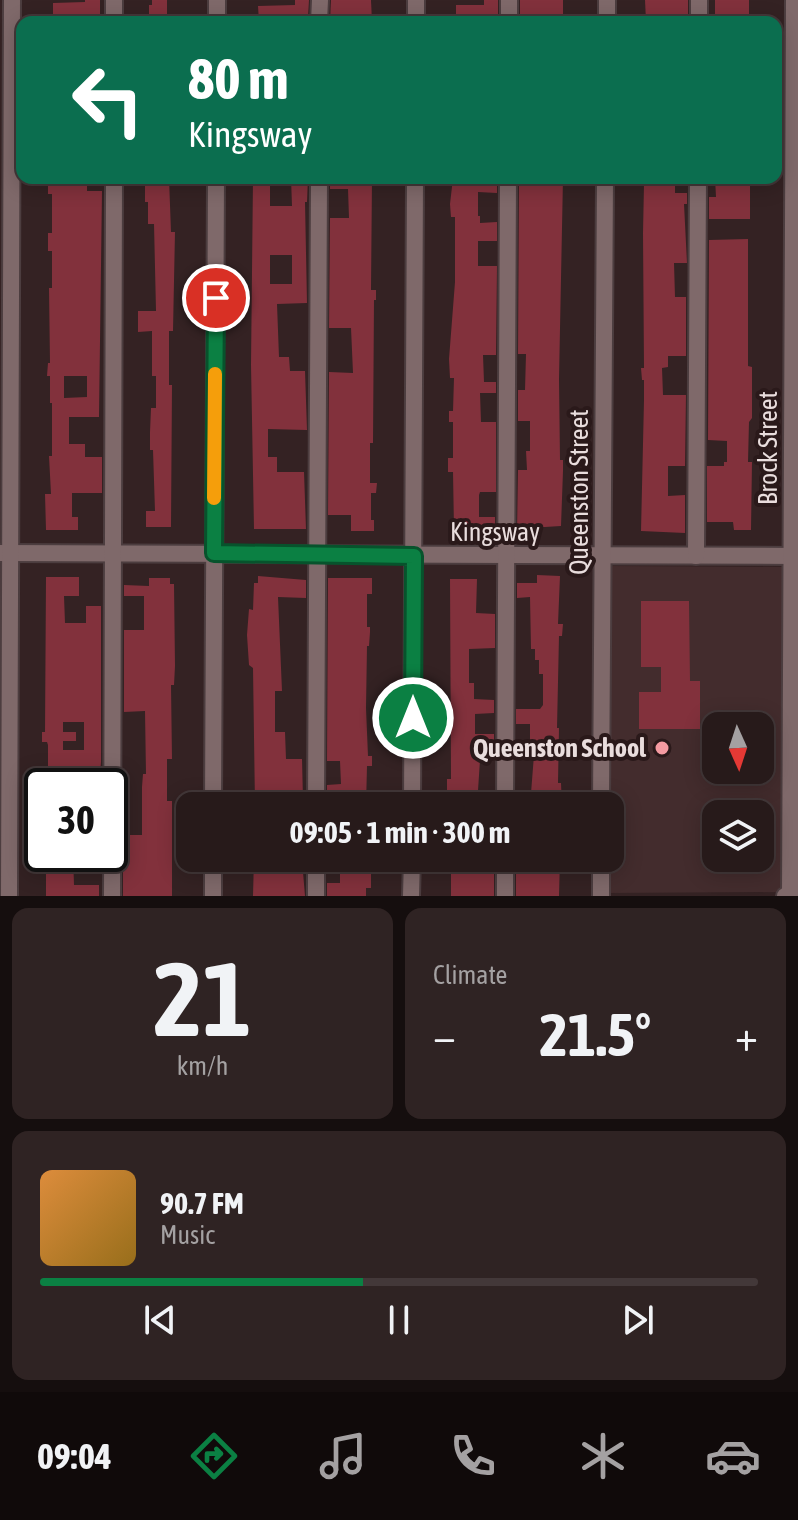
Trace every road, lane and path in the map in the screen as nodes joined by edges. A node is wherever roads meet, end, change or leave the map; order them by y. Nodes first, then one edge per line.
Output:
1 (12, 0) edge
2 (794, 0) edge
3 (114, 184) edge
4 (216, 184) edge
5 (319, 184) edge
6 (415, 184) edge
7 (508, 184) edge
8 (605, 184) edge
9 (698, 184) edge
10 (6, 187) edge
11 (5, 553) edge
12 (113, 553) junction
13 (214, 553) junction
14 (317, 554) junction
15 (414, 556) junction
16 (507, 556) junction
17 (602, 556) junction
18 (696, 556) junction
19 (795, 556) edge
20 (213, 792) edge
21 (316, 792) edge
22 (412, 792) edge
23 (505, 792) edge
24 (601, 792) edge
25 (213, 872) edge
26 (316, 872) edge
27 (412, 872) edge
28 (505, 872) edge
29 (601, 872) edge
30 (9, 896) edge
31 (112, 896) edge
32 (213, 896) edge
33 (316, 896) edge
34 (411, 896) edge
35 (505, 896) edge
36 (601, 896) edge
37 (788, 896) edge

1 - 10 street
2 - 19 street, Brock Street
3 - 12 street
4 - 13 street
5 - 14 street
6 - 15 street
7 - 16 street
8 - 17 street, Queenston Street
9 - 18 street
10 - 11 street
11 - 12 street, Kingsway
11 - 30 street
12 - 13 street, Kingsway
12 - 31 street
13 - 14 street, Kingsway
13 - 20 street
14 - 15 street, Kingsway
14 - 21 street
15 - 16 street, Kingsway
15 - 22 street
16 - 17 street, Kingsway
16 - 23 street
17 - 18 street, Kingsway
17 - 24 street, Queenston Street
18 - 19 street, Kingsway
19 - 37 street, Brock Street
25 - 32 street
26 - 33 street
27 - 34 street
28 - 35 street
29 - 36 street

